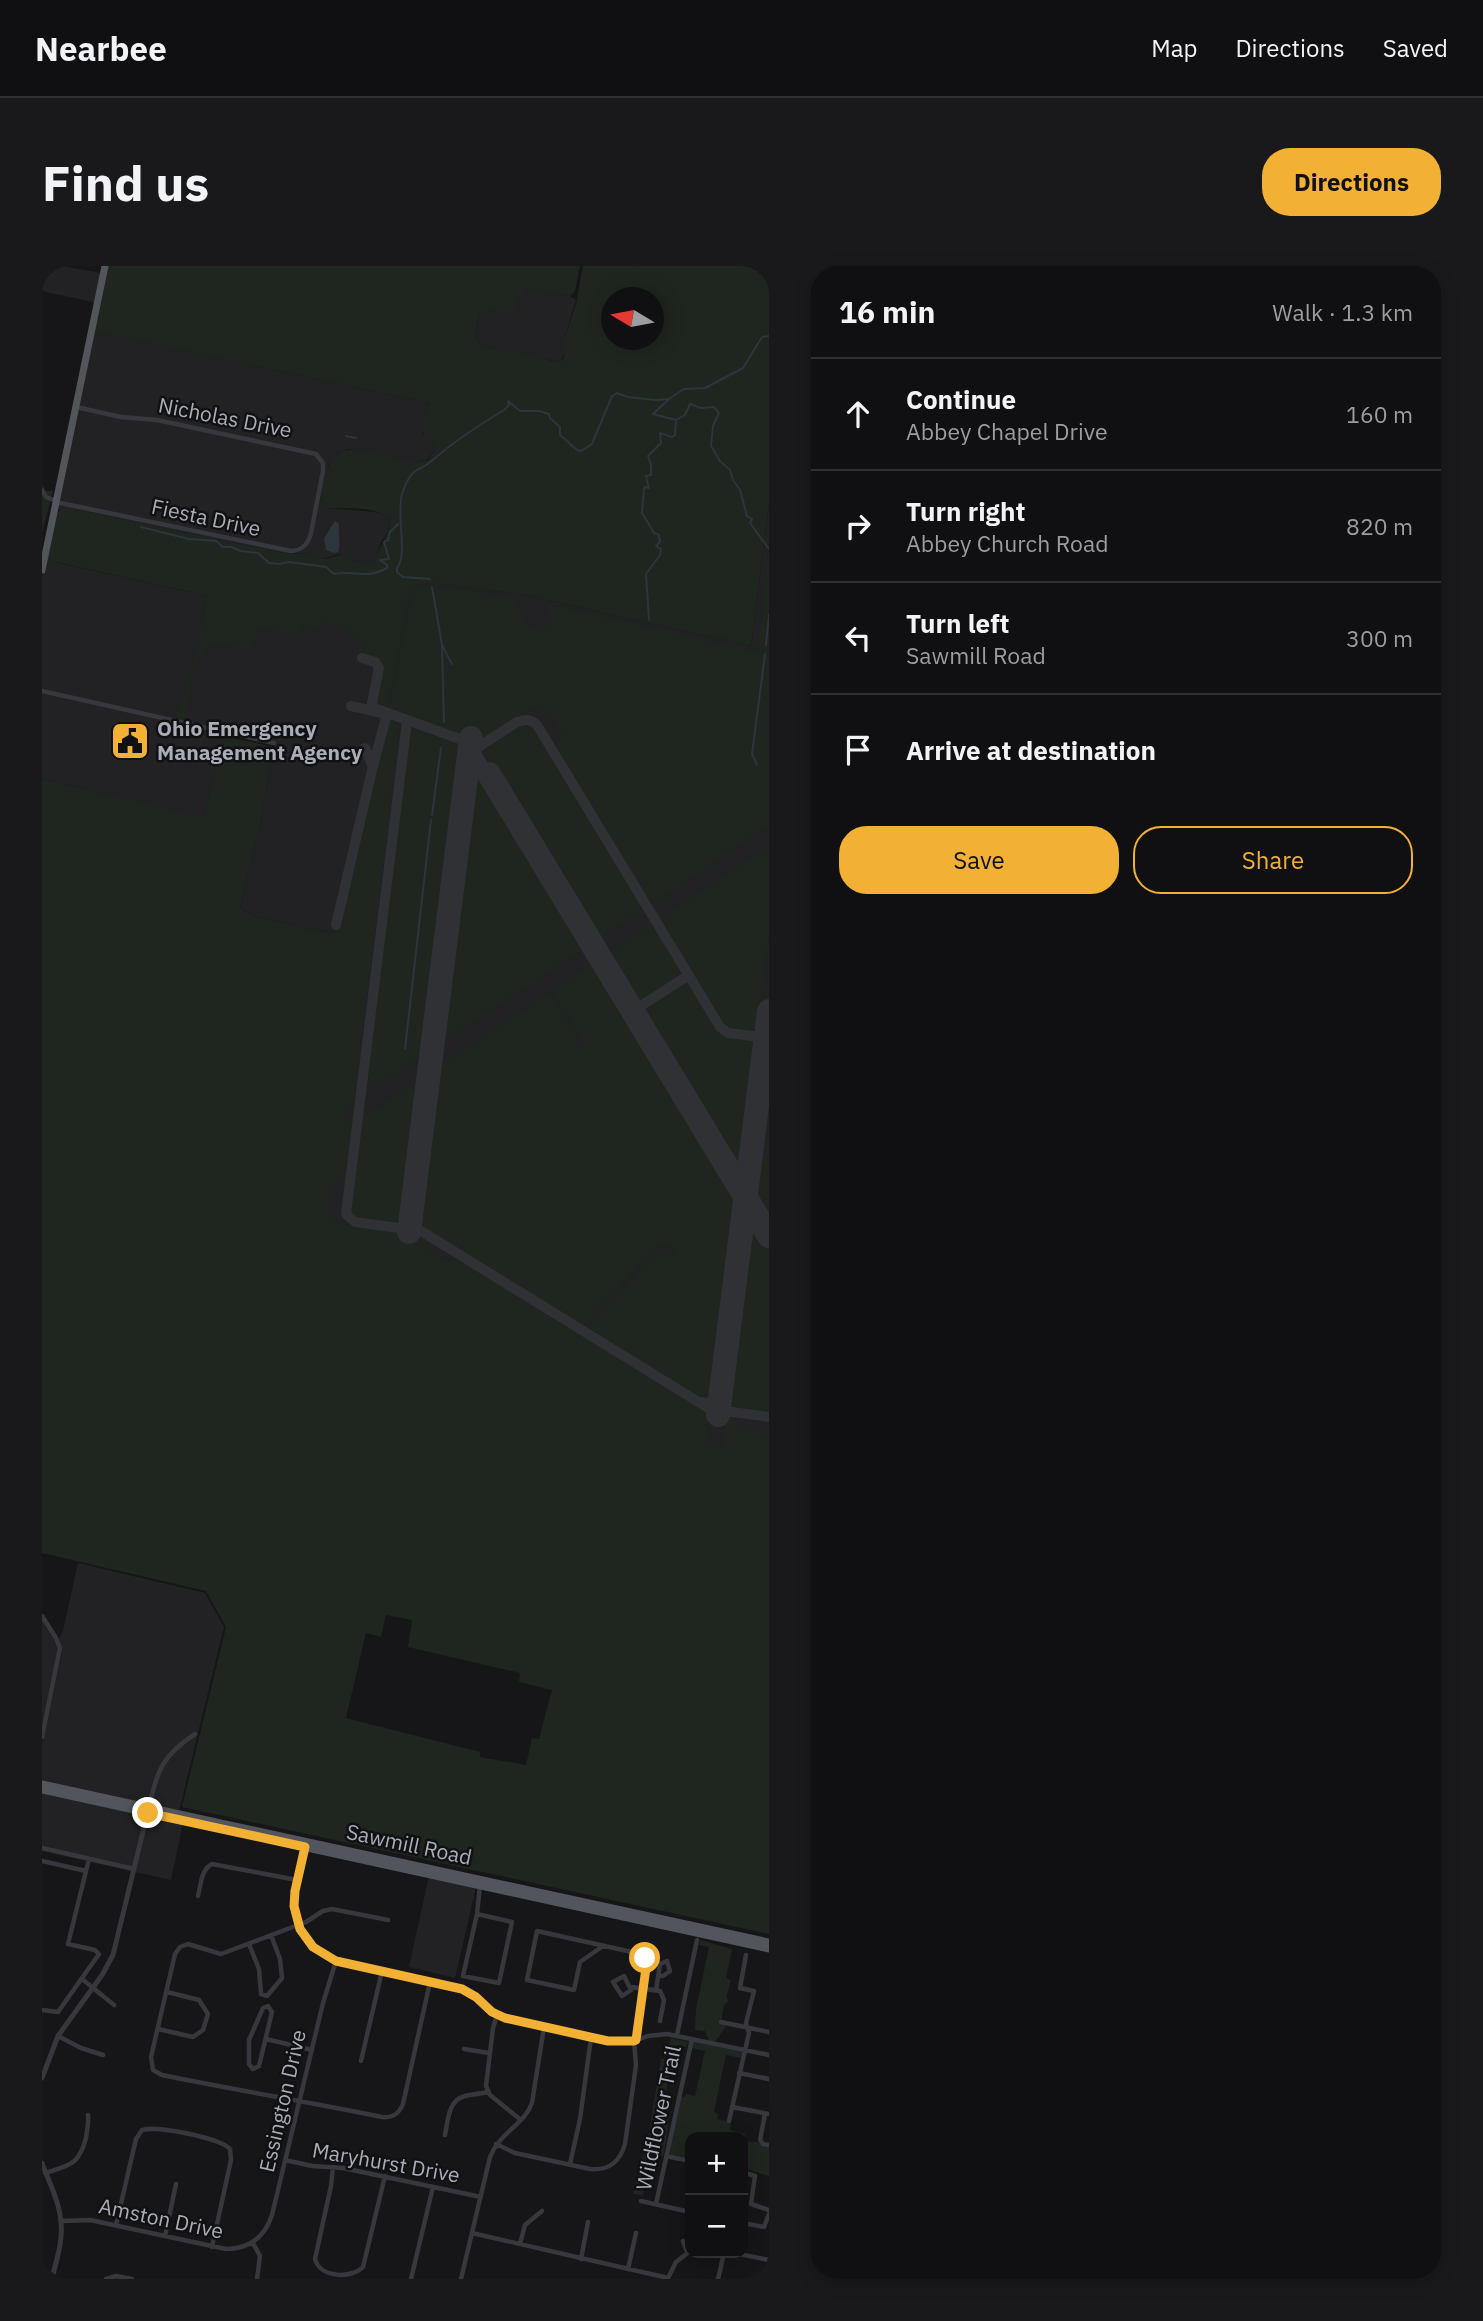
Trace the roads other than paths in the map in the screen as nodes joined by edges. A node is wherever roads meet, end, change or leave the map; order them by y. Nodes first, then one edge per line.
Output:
1 (105, 266) edge
2 (76, 407) junction
3 (42, 490) edge
4 (56, 502) junction
5 (317, 503) joint
6 (42, 570) edge
7 (42, 691) edge
8 (274, 743) dead end
9 (42, 1616) edge
10 (195, 1734) dead end
11 (42, 1737) edge
12 (42, 1784) edge
13 (42, 1790) edge
14 (148, 1810) junction
15 (306, 1844) junction
16 (42, 1848) edge
17 (89, 1859) junction
18 (42, 1861) edge
19 (134, 1869) junction
20 (86, 1871) junction
21 (297, 1880) junction
22 (481, 1882) junction
23 (198, 1896) dead end
24 (477, 1914) junction
25 (388, 1920) dead end
26 (299, 1924) junction
27 (271, 1935) junction
28 (697, 1940) dead end
29 (769, 1942) edge
30 (249, 1944) junction
31 (603, 1946) junction
32 (769, 1949) edge
33 (746, 1955) dead end
34 (336, 1961) junction
35 (382, 1971) junction
36 (658, 1976) dead end
37 (82, 1979) junction
38 (430, 1982) junction
39 (631, 1987) junction
40 (643, 1988) junction
41 (93, 1989) junction
42 (656, 1990) junction
43 (167, 1992) junction
44 (114, 2005) dead end
45 (42, 2010) edge
46 (497, 2015) junction
47 (660, 2021) dead end
48 (721, 2022) dead end
49 (544, 2027) junction
50 (747, 2027) junction
51 (158, 2029) junction
52 (769, 2032) edge
53 (677, 2035) junction
54 (58, 2036) junction
55 (591, 2038) junction
56 (266, 2039) junction
57 (692, 2039) junction
58 (635, 2040) junction
59 (464, 2049) dead end
60 (312, 2050) junction
61 (745, 2050) junction
62 (489, 2053) junction
63 (103, 2055) dead end
64 (769, 2055) edge
65 (361, 2061) dead end
66 (740, 2073) junction
67 (42, 2078) edge
68 (769, 2079) edge
69 (488, 2092) junction
70 (300, 2100) junction
71 (732, 2107) junction
72 (767, 2114) edge
73 (88, 2115) dead end
74 (520, 2120) junction
75 (729, 2121) dead end
76 (445, 2135) dead end
77 (496, 2144) junction
78 (769, 2145) edge
79 (666, 2156) junction
80 (285, 2160) junction
81 (685, 2160) edge
82 (42, 2164) edge
83 (570, 2165) junction
84 (333, 2167) junction
85 (45, 2173) junction
86 (748, 2174) edge
87 (385, 2176) junction
88 (176, 2184) dead end
89 (433, 2187) junction
90 (481, 2197) junction
91 (641, 2201) dead end
92 (656, 2204) junction
93 (542, 2211) dead end
94 (685, 2211) edge
95 (769, 2212) edge
96 (61, 2221) junction
97 (588, 2222) dead end
98 (748, 2224) edge
99 (116, 2225) junction
100 (472, 2233) junction
101 (636, 2234) dead end
102 (165, 2236) junction
103 (683, 2241) dead end
104 (253, 2243) junction
105 (520, 2244) junction
106 (685, 2245) edge
107 (212, 2247) junction
108 (685, 2256) edge
109 (748, 2256) edge
110 (723, 2258) edge
111 (581, 2259) junction
112 (769, 2260) edge
113 (628, 2269) junction
114 (42, 2276) edge
115 (52, 2278) edge
116 (107, 2279) edge
117 (132, 2279) edge
118 (257, 2279) edge
119 (411, 2279) edge
120 (461, 2279) edge
121 (668, 2279) edge
122 (718, 2279) edge

1 - 2 main road
2 - 4 main road
2 - 5 street, Nicholas Drive
3 - 4 street
4 - 5 street, Fiesta Drive
4 - 6 main road
7 - 8 street
9 - 11 street
10 - 14 street
12 - 14 main road, Sawmill Road
13 - 14 main road, Sawmill Road
14 - 15 main road, Sawmill Road
14 - 19 street
15 - 21 street
15 - 22 main road, Sawmill Road
16 - 17 street
17 - 19 street
17 - 20 street
18 - 20 street
19 - 41 street
20 - 37 street
21 - 23 street
21 - 26 street
22 - 24 street
22 - 29 main road, Sawmill Road
22 - 32 main road, Sawmill Road
24 - 24 street
25 - 26 street
26 - 27 street
26 - 34 street
27 - 30 street
27 - 30 street
28 - 53 street
30 - 43 street
31 - 31 street
31 - 40 street
33 - 50 street
34 - 35 street
34 - 60 street, Essington Drive
35 - 38 street
35 - 65 street
36 - 42 street
37 - 41 street
37 - 45 street
38 - 46 street
38 - 70 street
39 - 39 street
39 - 40 street
40 - 42 street
40 - 58 street
41 - 44 street
41 - 54 street
42 - 47 street
43 - 51 street
43 - 51 street
46 - 49 street
46 - 62 street
48 - 50 street
49 - 55 street
49 - 74 street
50 - 52 street
50 - 61 street
51 - 70 street
53 - 57 street
53 - 58 street
54 - 63 street
54 - 67 street
55 - 58 street
55 - 83 street
56 - 56 street
56 - 60 street
57 - 61 street
57 - 79 street, Wildflower Trail
58 - 83 street
59 - 62 street
60 - 70 street, Essington Drive
61 - 64 street
61 - 66 street
62 - 69 street
66 - 68 street
66 - 71 street
69 - 74 street
69 - 76 street
70 - 80 street, Essington Drive
71 - 72 street
71 - 75 street
72 - 78 street
73 - 85 street
74 - 77 street
77 - 83 street
77 - 90 street
79 - 81 street
79 - 92 street, Wildflower Trail
80 - 84 street, Maryhurst Drive
80 - 104 street, Essington Drive
82 - 85 street
84 - 87 street, Maryhurst Drive
84 - 87 street
85 - 96 street
86 - 95 street
87 - 89 street, Maryhurst Drive
88 - 102 street
89 - 90 street, Maryhurst Drive
89 - 119 street
90 - 100 street
91 - 92 street
92 - 94 street
93 - 105 street
95 - 98 street
96 - 99 street, Amston Drive
96 - 115 street
97 - 111 street
99 - 102 street, Amston Drive
99 - 107 street
100 - 105 street
100 - 120 street
101 - 113 street
102 - 107 street, Amston Drive
103 - 106 street
104 - 107 street, Amston Drive
104 - 118 street
105 - 111 street
108 - 121 street
109 - 112 street
110 - 122 street
111 - 113 street
113 - 121 street
114 - 115 street
116 - 117 street

